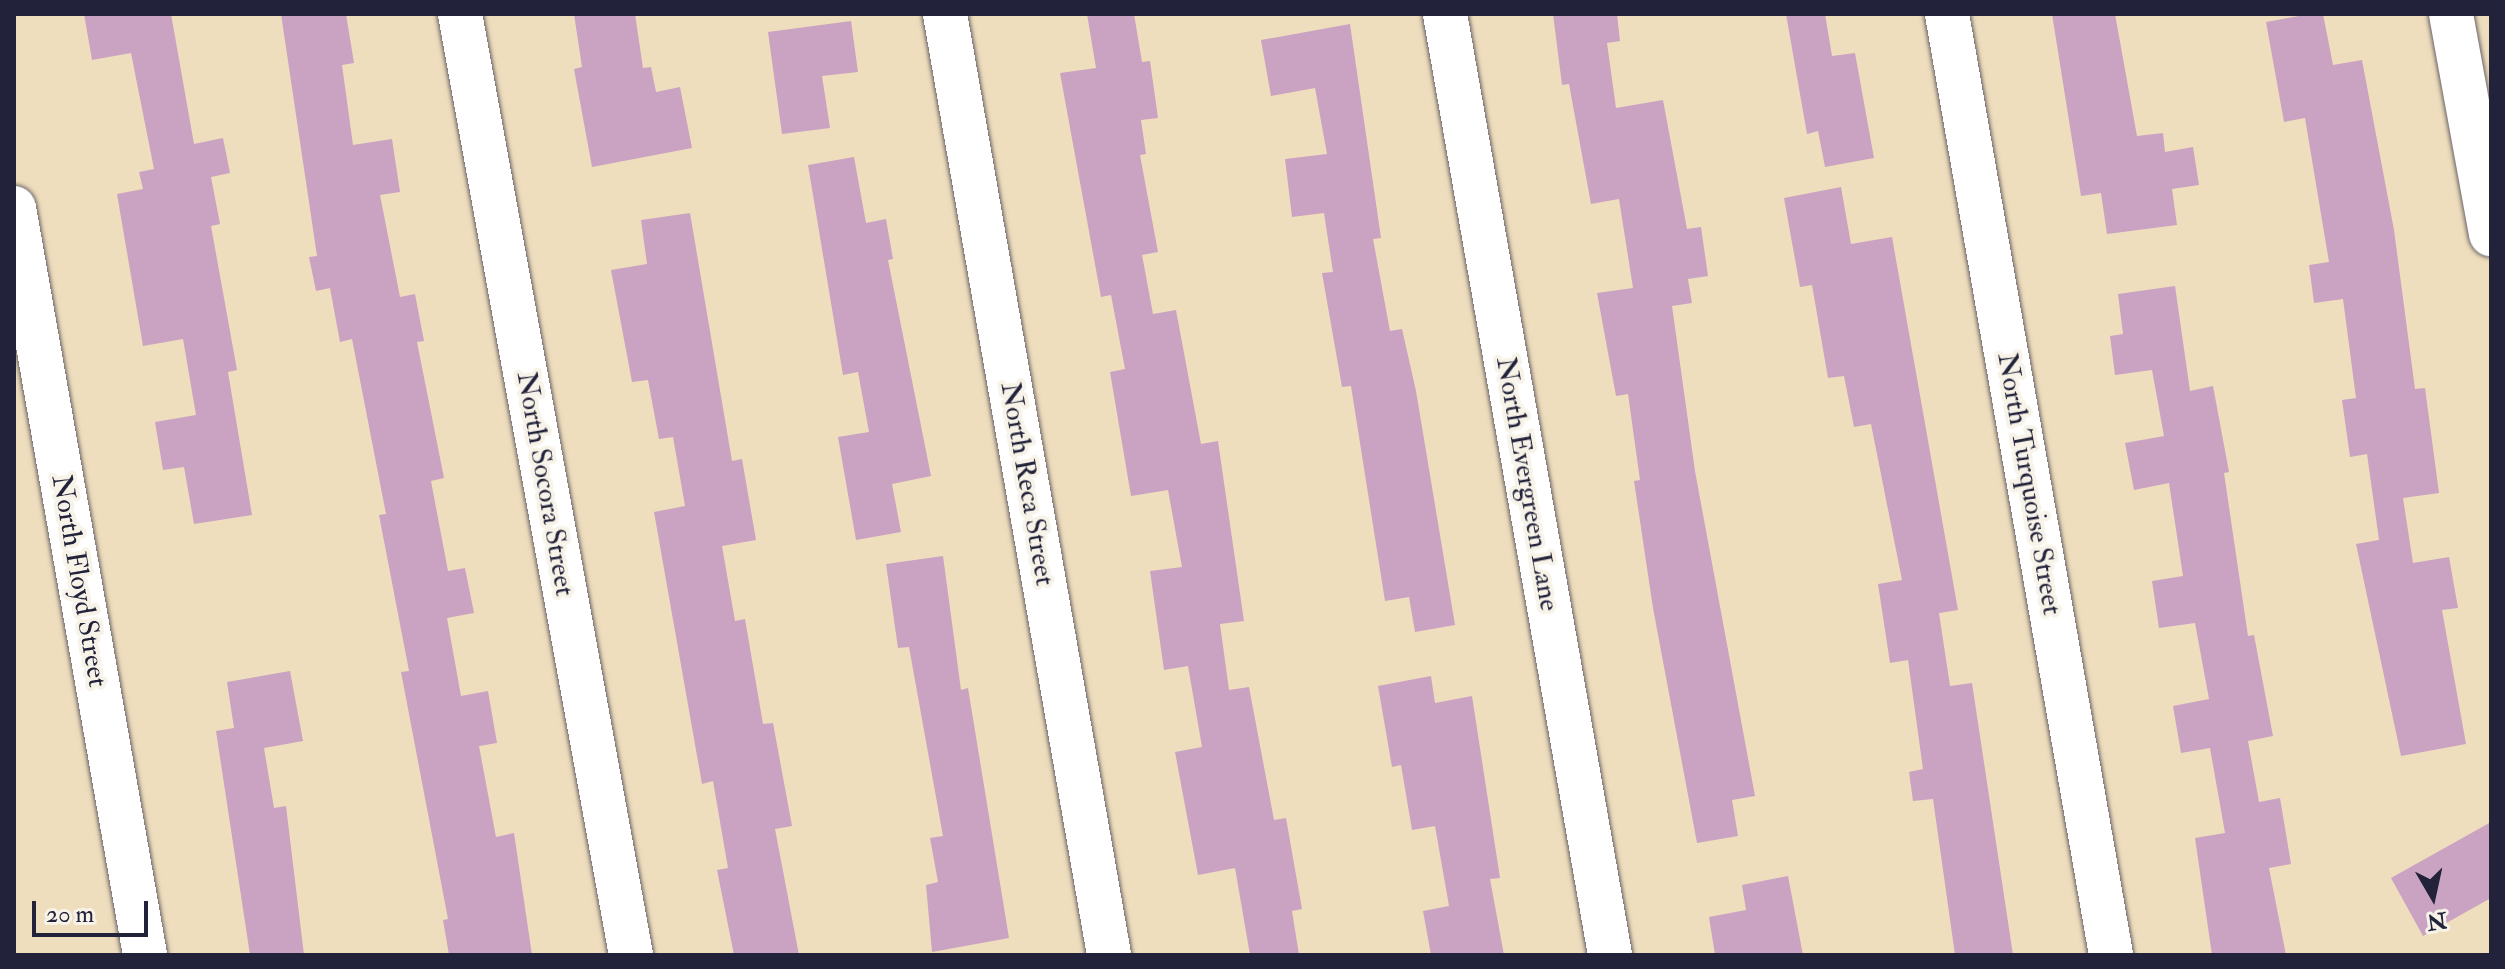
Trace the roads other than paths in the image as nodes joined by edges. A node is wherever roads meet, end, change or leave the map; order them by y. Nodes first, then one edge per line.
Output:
1 (460, 14) edge
2 (945, 14) edge
3 (1445, 14) edge
4 (1947, 14) edge
5 (2451, 14) edge
6 (14, 208) edge
7 (2491, 234) edge
8 (145, 955) edge
9 (631, 955) edge
10 (1109, 955) edge
11 (1610, 955) edge
12 (2111, 955) edge

1 - 9 street, North Socora Street
2 - 10 street, North Reca Street
3 - 11 street, North Evergreen Lane
4 - 12 street, North Turquoise Street
5 - 7 street
6 - 8 street, North Floyd Street

